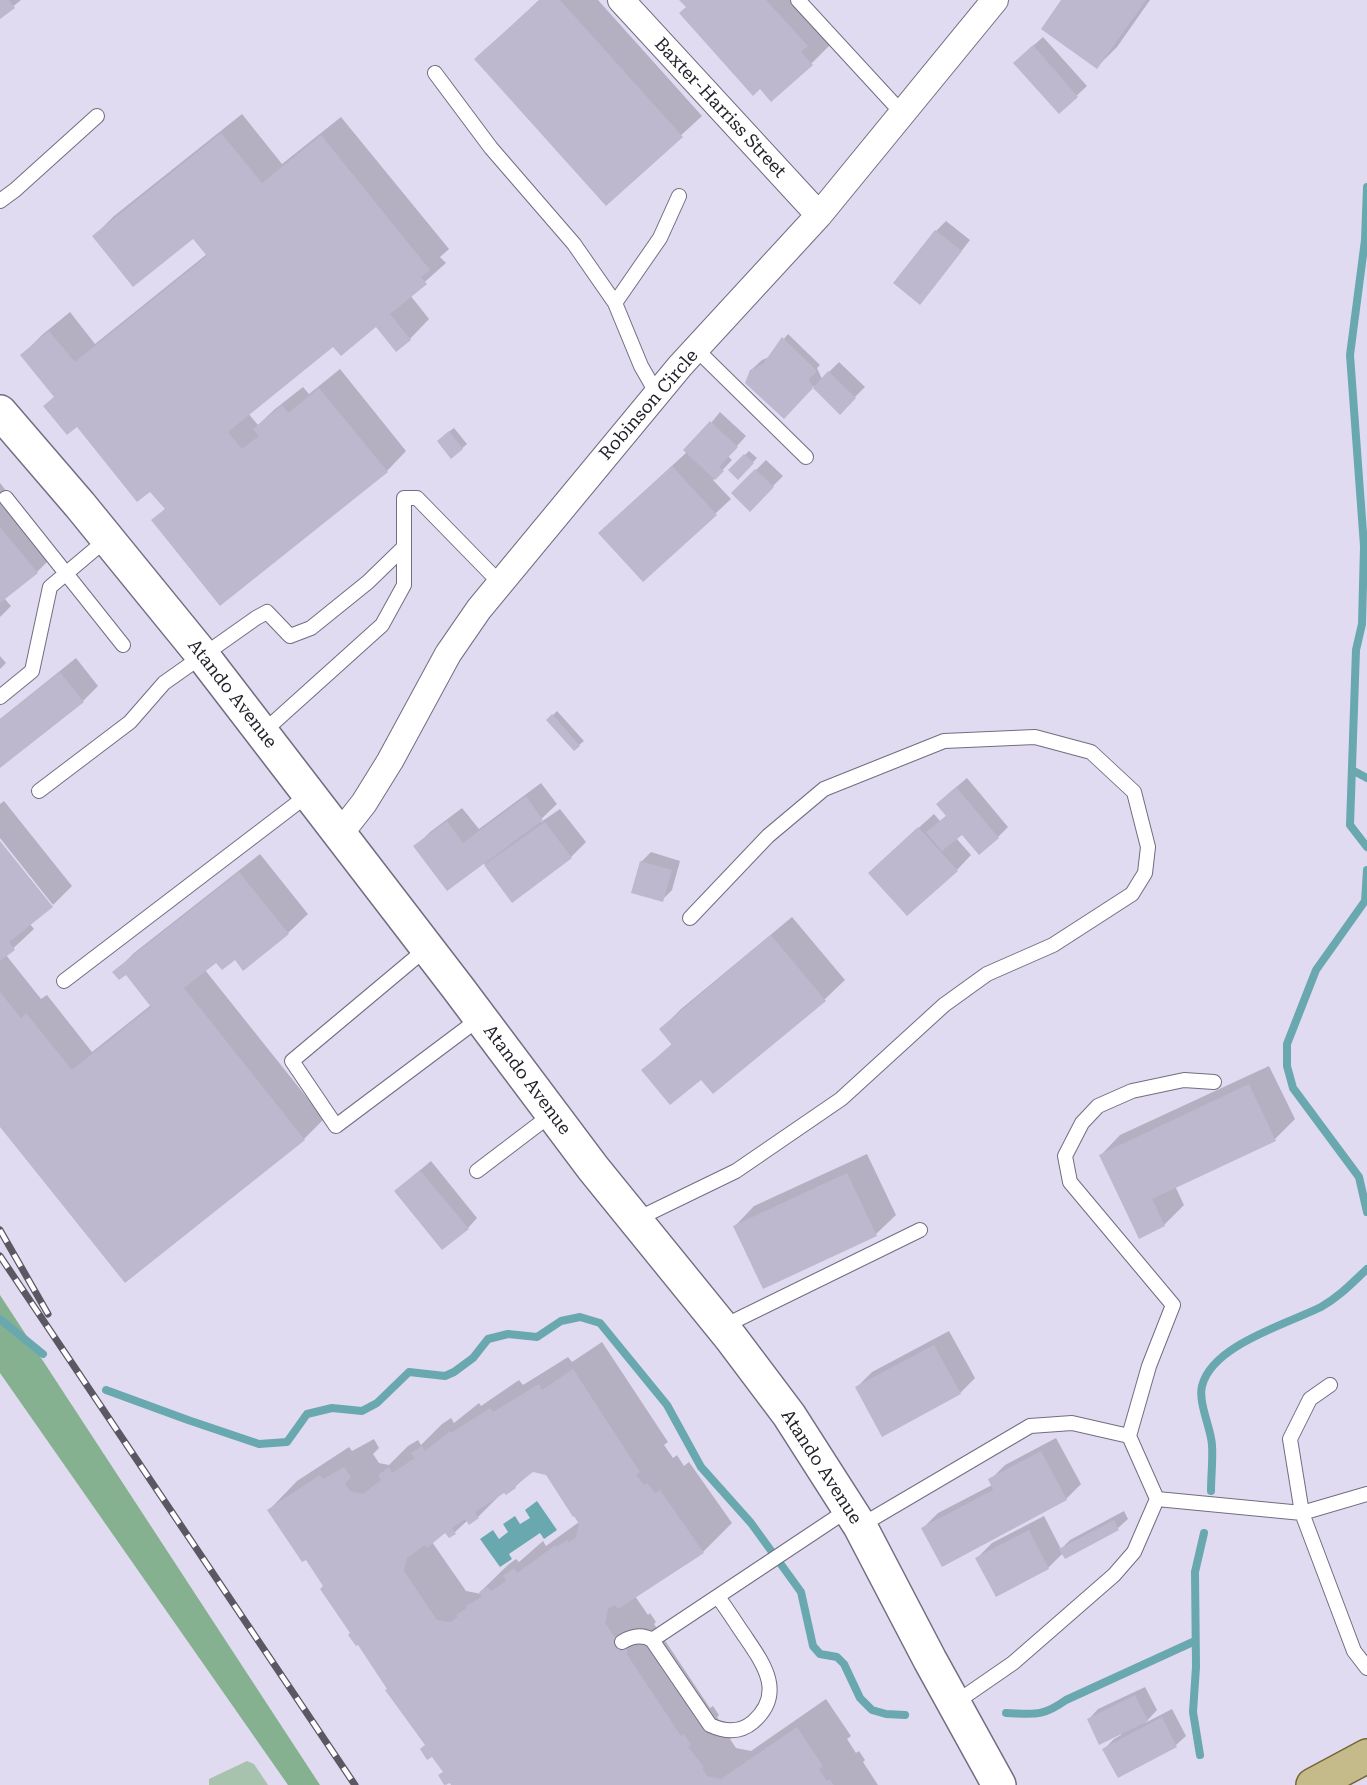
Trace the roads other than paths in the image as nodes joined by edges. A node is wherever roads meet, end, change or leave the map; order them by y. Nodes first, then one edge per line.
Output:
1 (621, 0) edge
2 (798, 0) edge
3 (994, 0) edge
4 (435, 73) dead end
5 (902, 113) junction
6 (97, 116) dead end
7 (679, 195) dead end
8 (0, 201) edge
9 (819, 215) junction
10 (615, 303) junction
11 (697, 350) junction
12 (657, 394) junction
13 (0, 412) edge
14 (806, 457) dead end
15 (6, 498) dead end
16 (107, 539) junction
17 (404, 547) junction
18 (67, 573) junction
19 (500, 583) junction
20 (123, 645) dead end
21 (202, 656) junction
22 (0, 698) edge
23 (262, 733) junction
24 (39, 791) dead end
25 (309, 794) junction
26 (339, 835) junction
27 (690, 918) dead end
28 (427, 948) junction
29 (64, 981) dead end
30 (480, 1018) junction
31 (1214, 1082) dead end
32 (552, 1114) junction
33 (477, 1171) dead end
34 (635, 1220) junction
35 (920, 1230) dead end
36 (722, 1327) junction
37 (1330, 1385) dead end
38 (1129, 1436) junction
39 (1367, 1494) edge
40 (1157, 1500) junction
41 (1302, 1513) junction
42 (855, 1517) junction
43 (718, 1597) junction
44 (652, 1640) junction
45 (622, 1642) dead end
46 (1367, 1644) edge
47 (1354, 1651) junction
48 (1367, 1668) edge
49 (955, 1703) junction
50 (1367, 1756) edge
51 (999, 1785) edge
52 (1313, 1785) edge

1 - 9 street, Baxter-Harriss Street
2 - 5 lane
3 - 5 street, Robinson Circle
4 - 10 lane
5 - 9 street, Robinson Circle
6 - 8 lane
7 - 10 lane
9 - 11 street, Robinson Circle
10 - 12 lane
11 - 12 street, Robinson Circle
11 - 14 lane
12 - 19 street, Robinson Circle
13 - 16 main road, Atando Avenue
15 - 18 lane
16 - 18 lane
16 - 21 main road, Atando Avenue
17 - 19 lane
17 - 21 lane
17 - 23 lane
18 - 20 lane
18 - 22 lane
19 - 26 street, Robinson Circle
21 - 23 main road, Atando Avenue
21 - 24 lane
23 - 25 main road, Atando Avenue
25 - 26 main road, Atando Avenue
25 - 29 lane
26 - 28 main road, Atando Avenue
27 - 34 lane
28 - 30 main road, Atando Avenue
28 - 30 lane
30 - 32 main road, Atando Avenue
31 - 38 lane
32 - 33 lane
32 - 34 main road, Atando Avenue
34 - 36 main road, Atando Avenue
35 - 36 lane
36 - 42 main road, Atando Avenue
37 - 41 lane
38 - 40 lane
38 - 42 lane
39 - 41 lane
40 - 41 lane
40 - 49 lane
41 - 47 lane
42 - 43 lane
42 - 49 main road, Atando Avenue
43 - 44 lane
43 - 44 lane
44 - 45 lane
46 - 47 lane
47 - 48 lane
49 - 51 main road, Atando Avenue
50 - 52 main road

